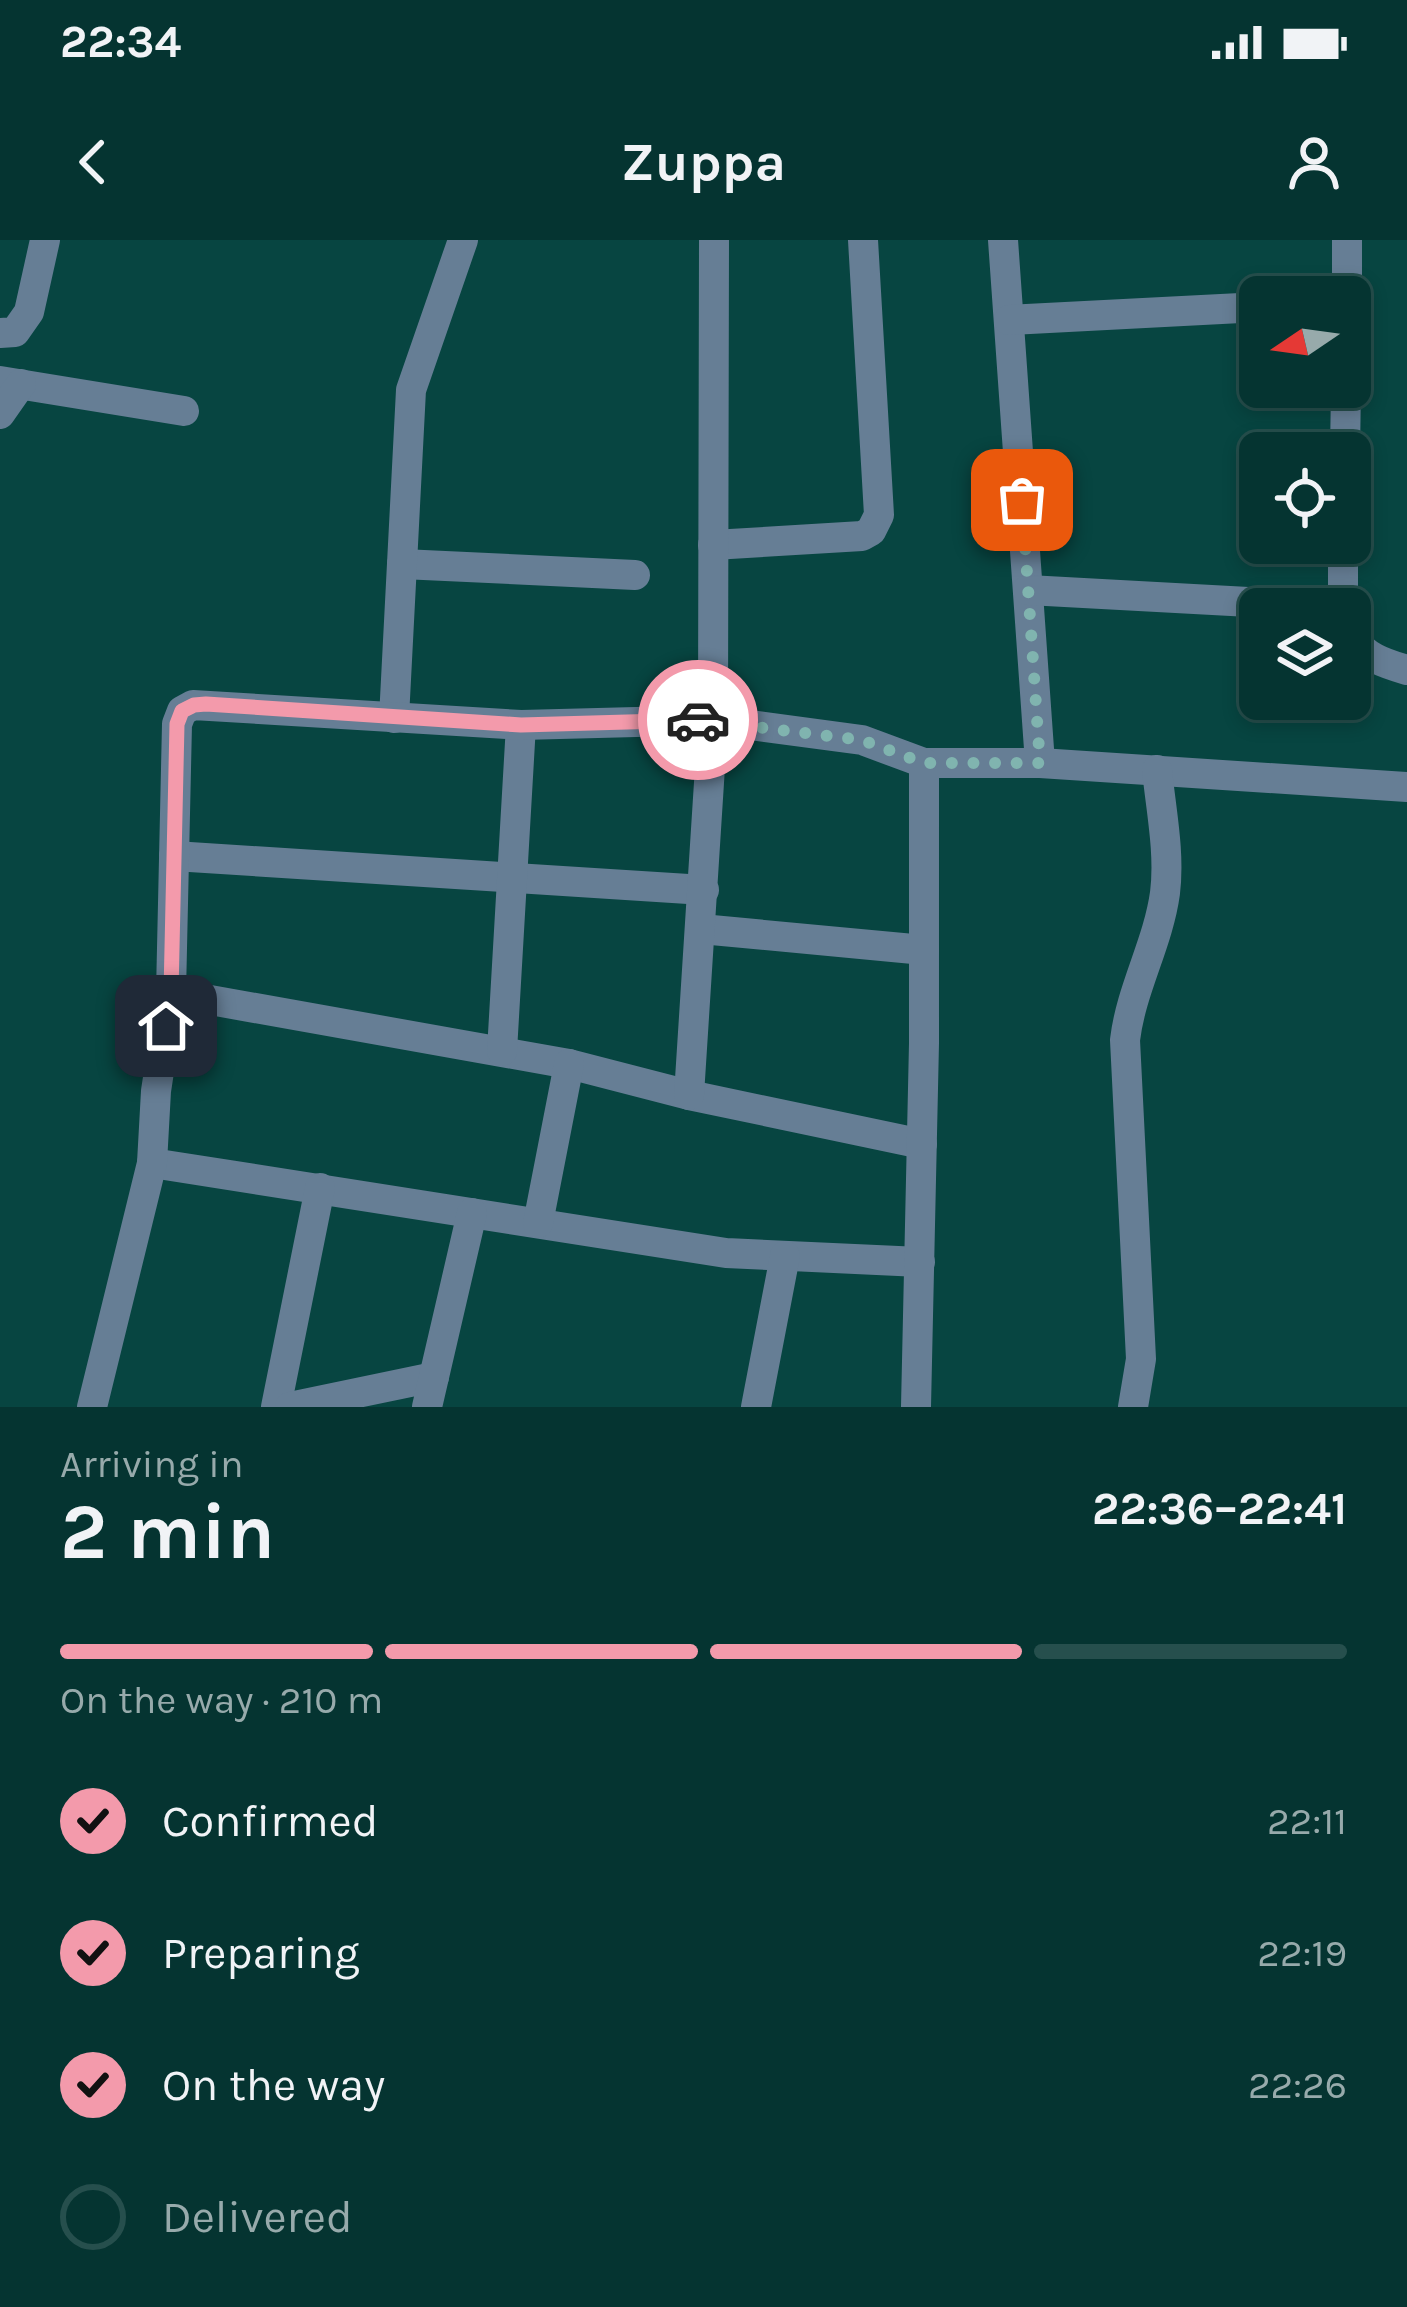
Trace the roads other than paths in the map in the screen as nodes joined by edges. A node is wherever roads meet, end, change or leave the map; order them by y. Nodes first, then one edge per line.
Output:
1 (45, 240) edge
2 (463, 240) edge
3 (714, 240) edge
4 (863, 240) edge
5 (1003, 240) edge
6 (1347, 240) edge
7 (1347, 276) edge
8 (1239, 308) edge
9 (1009, 320) junction
10 (0, 333) edge
11 (10, 383) edge
12 (184, 412) dead end
13 (0, 414) edge
14 (713, 545) junction
15 (402, 564) junction
16 (635, 575) dead end
17 (1028, 590) junction
18 (1239, 608) edge
19 (1371, 653) edge
20 (1407, 670) edge
21 (394, 718) junction
22 (713, 720) junction
23 (521, 725) junction
24 (924, 763) junction
25 (1040, 763) junction
26 (1157, 770) junction
27 (1407, 787) edge
28 (174, 856) junction
29 (512, 877) junction
30 (704, 890) junction
31 (701, 929) junction
32 (924, 950) junction
33 (171, 993) junction
34 (502, 1052) junction
35 (569, 1064) junction
36 (689, 1095) junction
37 (922, 1144) junction
38 (152, 1163) junction
39 (320, 1188) junction
40 (472, 1213) junction
41 (538, 1223) junction
42 (784, 1256) junction
43 (920, 1262) junction
44 (430, 1392) edge
45 (92, 1407) edge
46 (276, 1407) edge
47 (290, 1407) edge
48 (756, 1407) edge
49 (916, 1407) edge
50 (1133, 1407) edge

1 - 10 street
2 - 15 street
3 - 14 street
4 - 14 street
5 - 9 street
6 - 7 street
8 - 9 street
9 - 17 street
11 - 12 street
11 - 13 street
14 - 22 street
15 - 16 street
15 - 21 street
17 - 18 street
17 - 25 street
19 - 20 street
21 - 23 street
21 - 28 street
22 - 23 street
22 - 24 street
22 - 30 street
23 - 29 street
24 - 25 street
24 - 32 street
25 - 26 street
26 - 27 street
26 - 50 street
28 - 29 street
28 - 33 street
29 - 30 street
29 - 34 street
30 - 31 street
31 - 32 street
31 - 36 street
32 - 37 street
33 - 34 street
33 - 38 street
34 - 35 street
35 - 36 street
35 - 41 street
36 - 37 street
37 - 43 street
38 - 39 street
38 - 45 street
39 - 40 street
39 - 46 street
40 - 41 street
40 - 44 street
41 - 42 street
42 - 43 street
42 - 48 street
43 - 49 street
44 - 47 street

